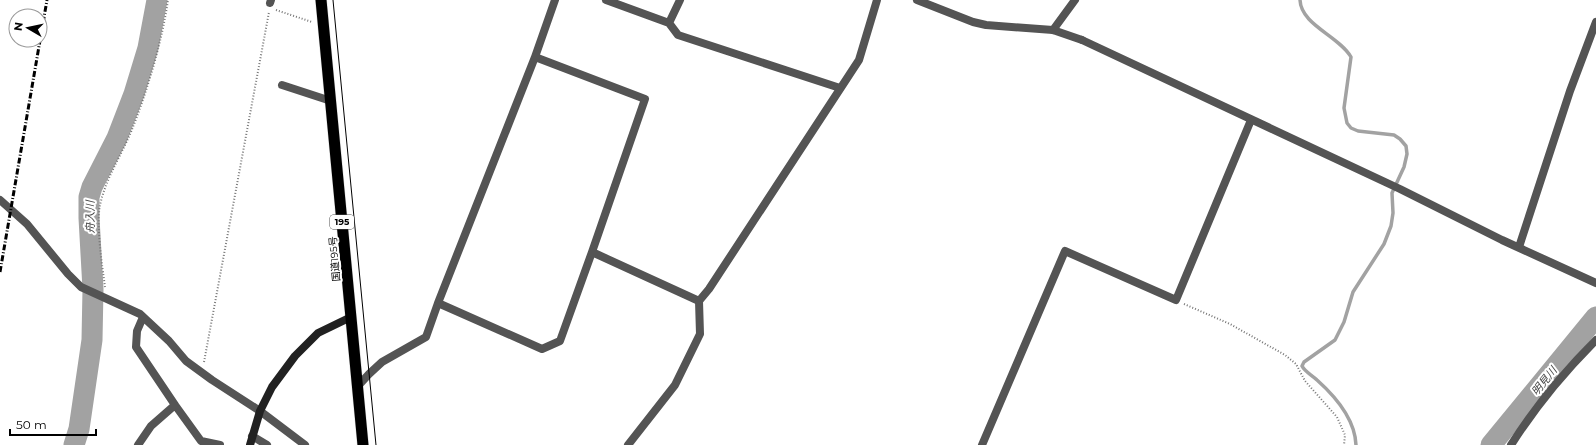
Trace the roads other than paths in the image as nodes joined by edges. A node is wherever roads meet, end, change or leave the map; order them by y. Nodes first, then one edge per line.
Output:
1 (321, 0) edge
2 (555, 0) edge
3 (606, 0) edge
4 (680, 0) edge
5 (877, 0) edge
6 (917, 0) edge
7 (1075, 0) edge
8 (1596, 22) edge
9 (669, 23) junction
10 (1053, 30) junction
11 (535, 57) junction
12 (282, 86) dead end
13 (840, 88) junction
14 (331, 101) junction
15 (1251, 120) junction
16 (0, 200) edge
17 (1519, 247) junction
18 (592, 252) junction
19 (1596, 283) edge
20 (699, 301) junction
21 (438, 303) junction
22 (143, 317) junction
23 (351, 317) junction
24 (1596, 340) edge
25 (357, 387) junction
26 (175, 405) junction
27 (260, 411) junction
28 (252, 436) junction
29 (138, 445) edge
30 (220, 445) edge
31 (250, 445) edge
32 (267, 445) edge
33 (304, 445) edge
34 (363, 445) edge
35 (628, 445) edge
36 (982, 445) edge
37 (1511, 445) edge

1 - 14 highway, 国道195号 / 195
2 - 11 street
3 - 9 street
4 - 9 street
5 - 13 street
6 - 10 street
7 - 10 street
8 - 17 street
9 - 13 street
10 - 15 street
11 - 18 street
11 - 21 street
12 - 14 street
13 - 20 street
14 - 23 highway, 国道195号 / 195
15 - 17 street
15 - 36 street
16 - 22 street
17 - 19 street
18 - 20 street
18 - 21 street
20 - 35 street
21 - 25 street
22 - 26 street
22 - 27 street
23 - 25 highway, 国道195号 / 195
23 - 27 main road
24 - 37 street
25 - 34 highway, 国道195号 / 195
26 - 29 street
26 - 30 street
27 - 28 main road
27 - 33 street
28 - 31 main road
28 - 32 street

